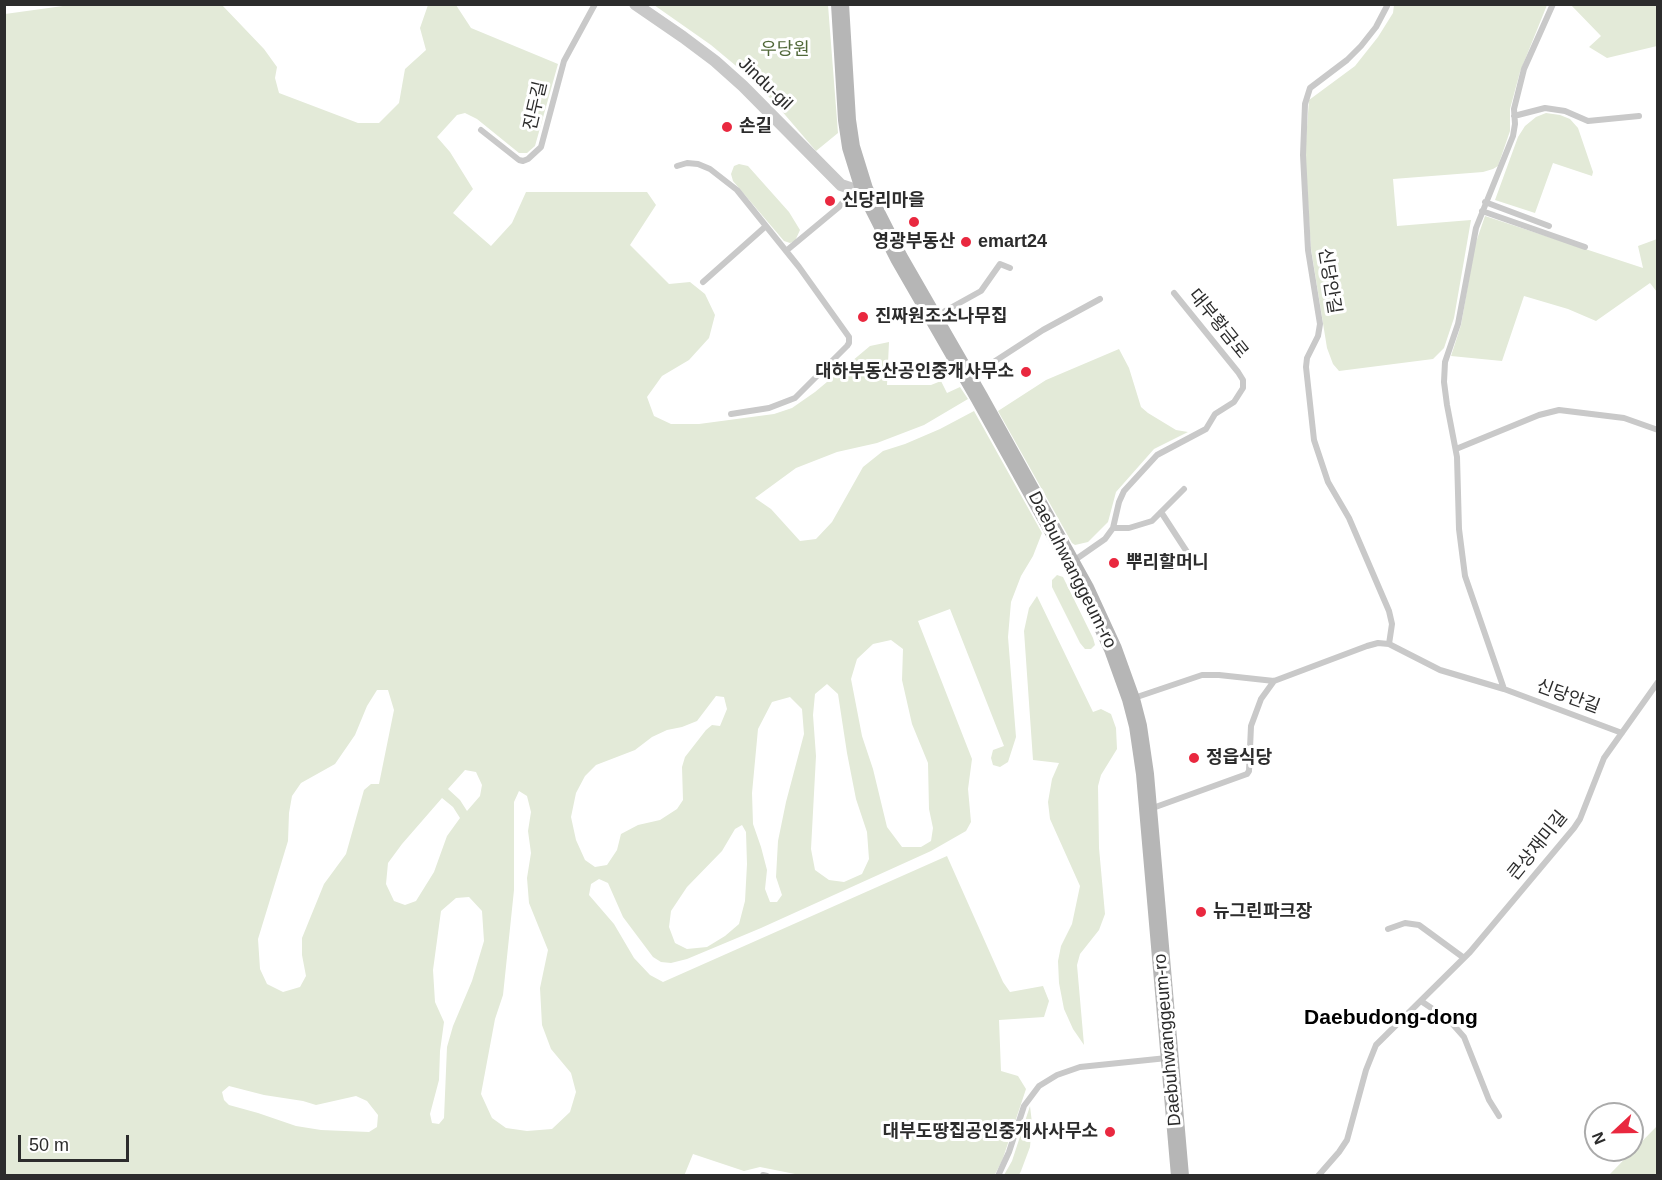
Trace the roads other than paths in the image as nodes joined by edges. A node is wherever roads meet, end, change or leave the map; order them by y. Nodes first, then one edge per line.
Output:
1 (595, 4) edge
2 (635, 4) edge
3 (840, 4) edge
4 (1553, 4) edge
5 (1387, 6) edge
6 (1514, 116) junction
7 (1639, 116) dead end
8 (480, 130) dead end
9 (676, 165) dead end
10 (858, 189) junction
11 (1485, 202) junction
12 (1482, 211) junction
13 (766, 226) junction
14 (1549, 226) dead end
15 (1585, 247) dead end
16 (786, 250) junction
17 (1010, 268) dead end
18 (703, 282) dead end
19 (1174, 293) dead end
20 (1100, 299) dead end
21 (933, 317) junction
22 (968, 378) junction
23 (731, 414) dead end
24 (1658, 430) edge
25 (1456, 449) junction
26 (1184, 489) dead end
27 (1161, 512) junction
28 (1113, 528) junction
29 (1189, 555) dead end
30 (1072, 563) junction
31 (1389, 644) junction
32 (1274, 681) junction
33 (1657, 683) edge
34 (1504, 689) junction
35 (1131, 699) junction
36 (1622, 733) junction
37 (1148, 810) junction
38 (1388, 929) dead end
39 (1464, 958) junction
40 (1421, 1001) junction
41 (1170, 1058) junction
42 (1499, 1116) dead end
43 (998, 1176) edge
44 (1180, 1176) edge
45 (1318, 1176) edge

1 - 8 lane, 진두길
2 - 10 street, Jindu-gil
3 - 10 main road, Daebuhwanggeum-ro
4 - 6 lane
5 - 31 lane, 신당안길
6 - 7 lane
6 - 11 lane
9 - 13 lane
10 - 16 lane
10 - 21 main road, Daebuhwanggeum-ro
11 - 12 lane
11 - 14 lane
12 - 15 lane
12 - 25 lane
13 - 16 lane
13 - 18 lane
16 - 23 lane
17 - 21 lane
19 - 28 lane, 대부황금로
20 - 22 lane
21 - 22 main road, Daebuhwanggeum-ro
22 - 30 main road, Daebuhwanggeum-ro
24 - 25 lane
25 - 34 lane
26 - 27 lane
27 - 28 lane
27 - 29 lane
28 - 30 lane
30 - 35 main road, Daebuhwanggeum-ro
31 - 32 lane
31 - 34 lane, 신당안길
32 - 35 lane
32 - 37 lane
33 - 36 lane, 큰상재미길
34 - 36 lane, 신당안길
35 - 37 main road, Daebuhwanggeum-ro
36 - 39 lane, 큰상재미길
37 - 41 main road, Daebuhwanggeum-ro
38 - 39 lane
39 - 40 lane, 큰상재미길
40 - 42 lane
40 - 45 lane, 큰상재미길
41 - 43 lane
41 - 44 main road, Daebuhwanggeum-ro

